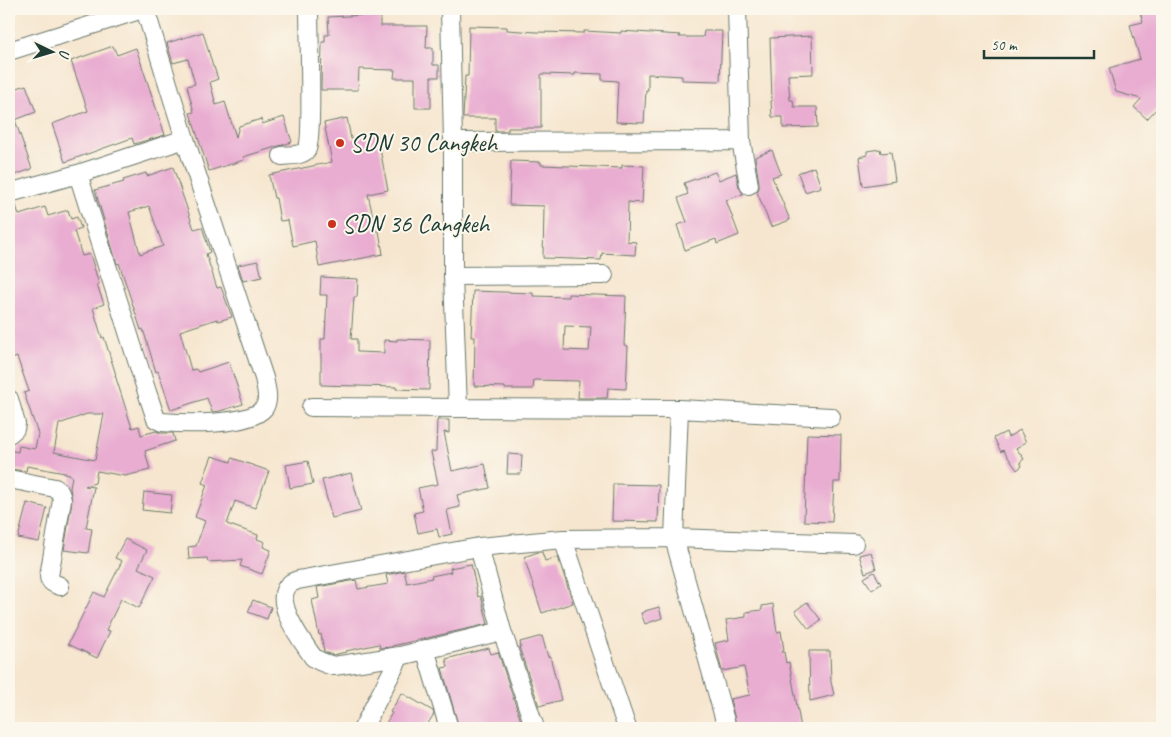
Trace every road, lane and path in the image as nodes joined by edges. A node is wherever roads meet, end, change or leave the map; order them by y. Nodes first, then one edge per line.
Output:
1 (144, 9) edge
2 (308, 9) edge
3 (450, 9) edge
4 (737, 9) edge
5 (9, 51) edge
6 (185, 139) junction
7 (741, 141) junction
8 (453, 142) junction
9 (282, 156) dead end
10 (78, 174) junction
11 (749, 185) dead end
12 (9, 193) edge
13 (604, 275) dead end
14 (453, 276) junction
15 (9, 399) edge
16 (311, 407) dead end
17 (458, 408) junction
18 (678, 409) junction
19 (831, 417) dead end
20 (9, 434) edge
21 (9, 479) edge
22 (674, 538) junction
23 (563, 539) junction
24 (854, 544) dead end
25 (479, 547) junction
26 (60, 586) dead end
27 (502, 631) junction
28 (425, 649) junction
29 (400, 656) junction
30 (363, 728) edge
31 (449, 728) edge
32 (535, 728) edge
33 (627, 728) edge
34 (727, 728) edge

1 - 5 street
1 - 6 street
2 - 9 street
3 - 8 street
4 - 7 street
6 - 10 street
6 - 10 street
7 - 8 street
7 - 11 street
8 - 14 street
10 - 12 street
13 - 14 street
14 - 17 street
15 - 20 street
16 - 17 street
17 - 18 street
18 - 19 street
18 - 22 street
21 - 26 street
22 - 23 street
22 - 24 street
22 - 34 street
23 - 25 street
23 - 33 street
25 - 27 street
25 - 29 street
27 - 28 street
27 - 32 street
28 - 29 street
28 - 31 street
29 - 30 street

